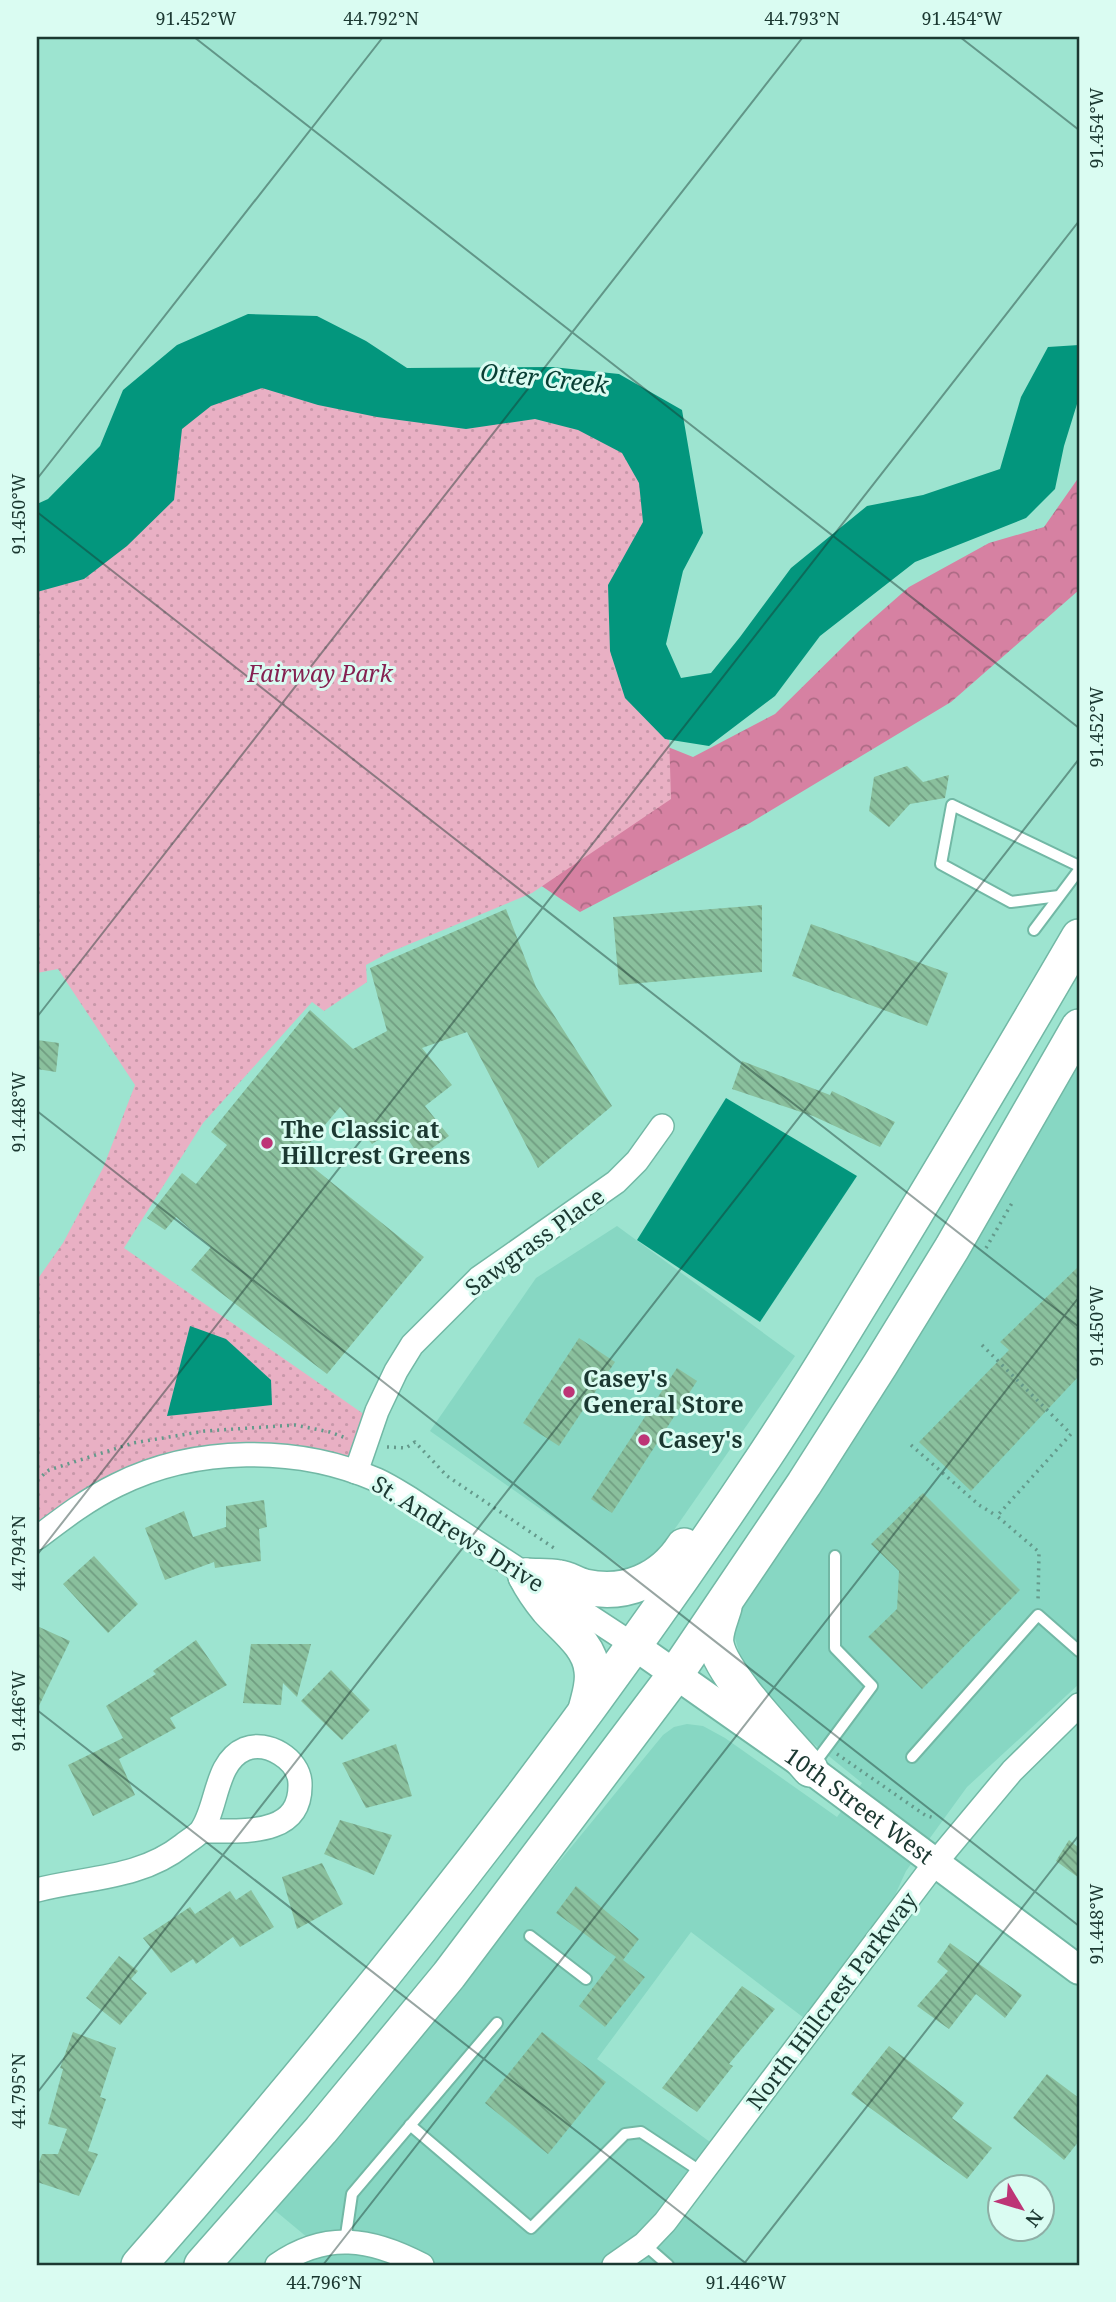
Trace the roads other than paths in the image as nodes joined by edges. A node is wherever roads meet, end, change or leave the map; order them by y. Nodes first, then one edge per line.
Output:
1 (1079, 868) edge
2 (1059, 896) junction
3 (1034, 930) dead end
4 (1079, 937) edge
5 (1079, 1027) edge
6 (662, 1126) dead end
7 (940, 1175) junction
8 (908, 1225) junction
9 (356, 1472) junction
10 (37, 1538) edge
11 (835, 1556) dead end
12 (526, 1576) junction
13 (727, 1599) junction
14 (635, 1646) junction
15 (1079, 1651) edge
16 (675, 1675) junction
17 (1079, 1705) edge
18 (585, 1713) junction
19 (912, 1757) dead end
20 (819, 1758) junction
21 (201, 1831) junction
22 (936, 1863) junction
23 (37, 1890) edge
24 (530, 1936) dead end
25 (1079, 1970) edge
26 (449, 1975) junction
27 (586, 1979) dead end
28 (497, 2023) dead end
29 (410, 2125) junction
30 (703, 2174) junction
31 (345, 2242) junction
32 (644, 2244) junction
33 (139, 2265) edge
34 (202, 2265) edge
35 (277, 2265) edge
36 (422, 2265) edge
37 (614, 2265) edge
38 (668, 2265) edge

1 - 2 lane
1 - 2 lane
2 - 3 lane
4 - 7 main road
5 - 13 main road
6 - 9 street, Sawgrass Place
7 - 8 main road
7 - 16 main road
8 - 12 main road
8 - 14 main road
9 - 10 street, St. Andrews Drive
9 - 12 street, St. Andrews Drive
11 - 20 lane
12 - 14 street, St. Andrews Drive
12 - 18 main road
13 - 16 main road
13 - 20 main road
14 - 16 street, 10th Street West
14 - 18 main road
14 - 26 main road
15 - 19 lane
16 - 20 street, 10th Street West
16 - 26 main road
17 - 22 street, North Hillcrest Parkway
18 - 33 main road
20 - 22 street, 10th Street West
21 - 21 street
21 - 23 street
22 - 25 street, 10th Street West
22 - 30 street, North Hillcrest Parkway
24 - 27 lane
26 - 34 main road
28 - 29 lane
29 - 30 lane
29 - 31 lane
30 - 32 street, North Hillcrest Parkway
31 - 35 street
31 - 36 street
32 - 37 street, North Hillcrest Parkway
32 - 38 lane

